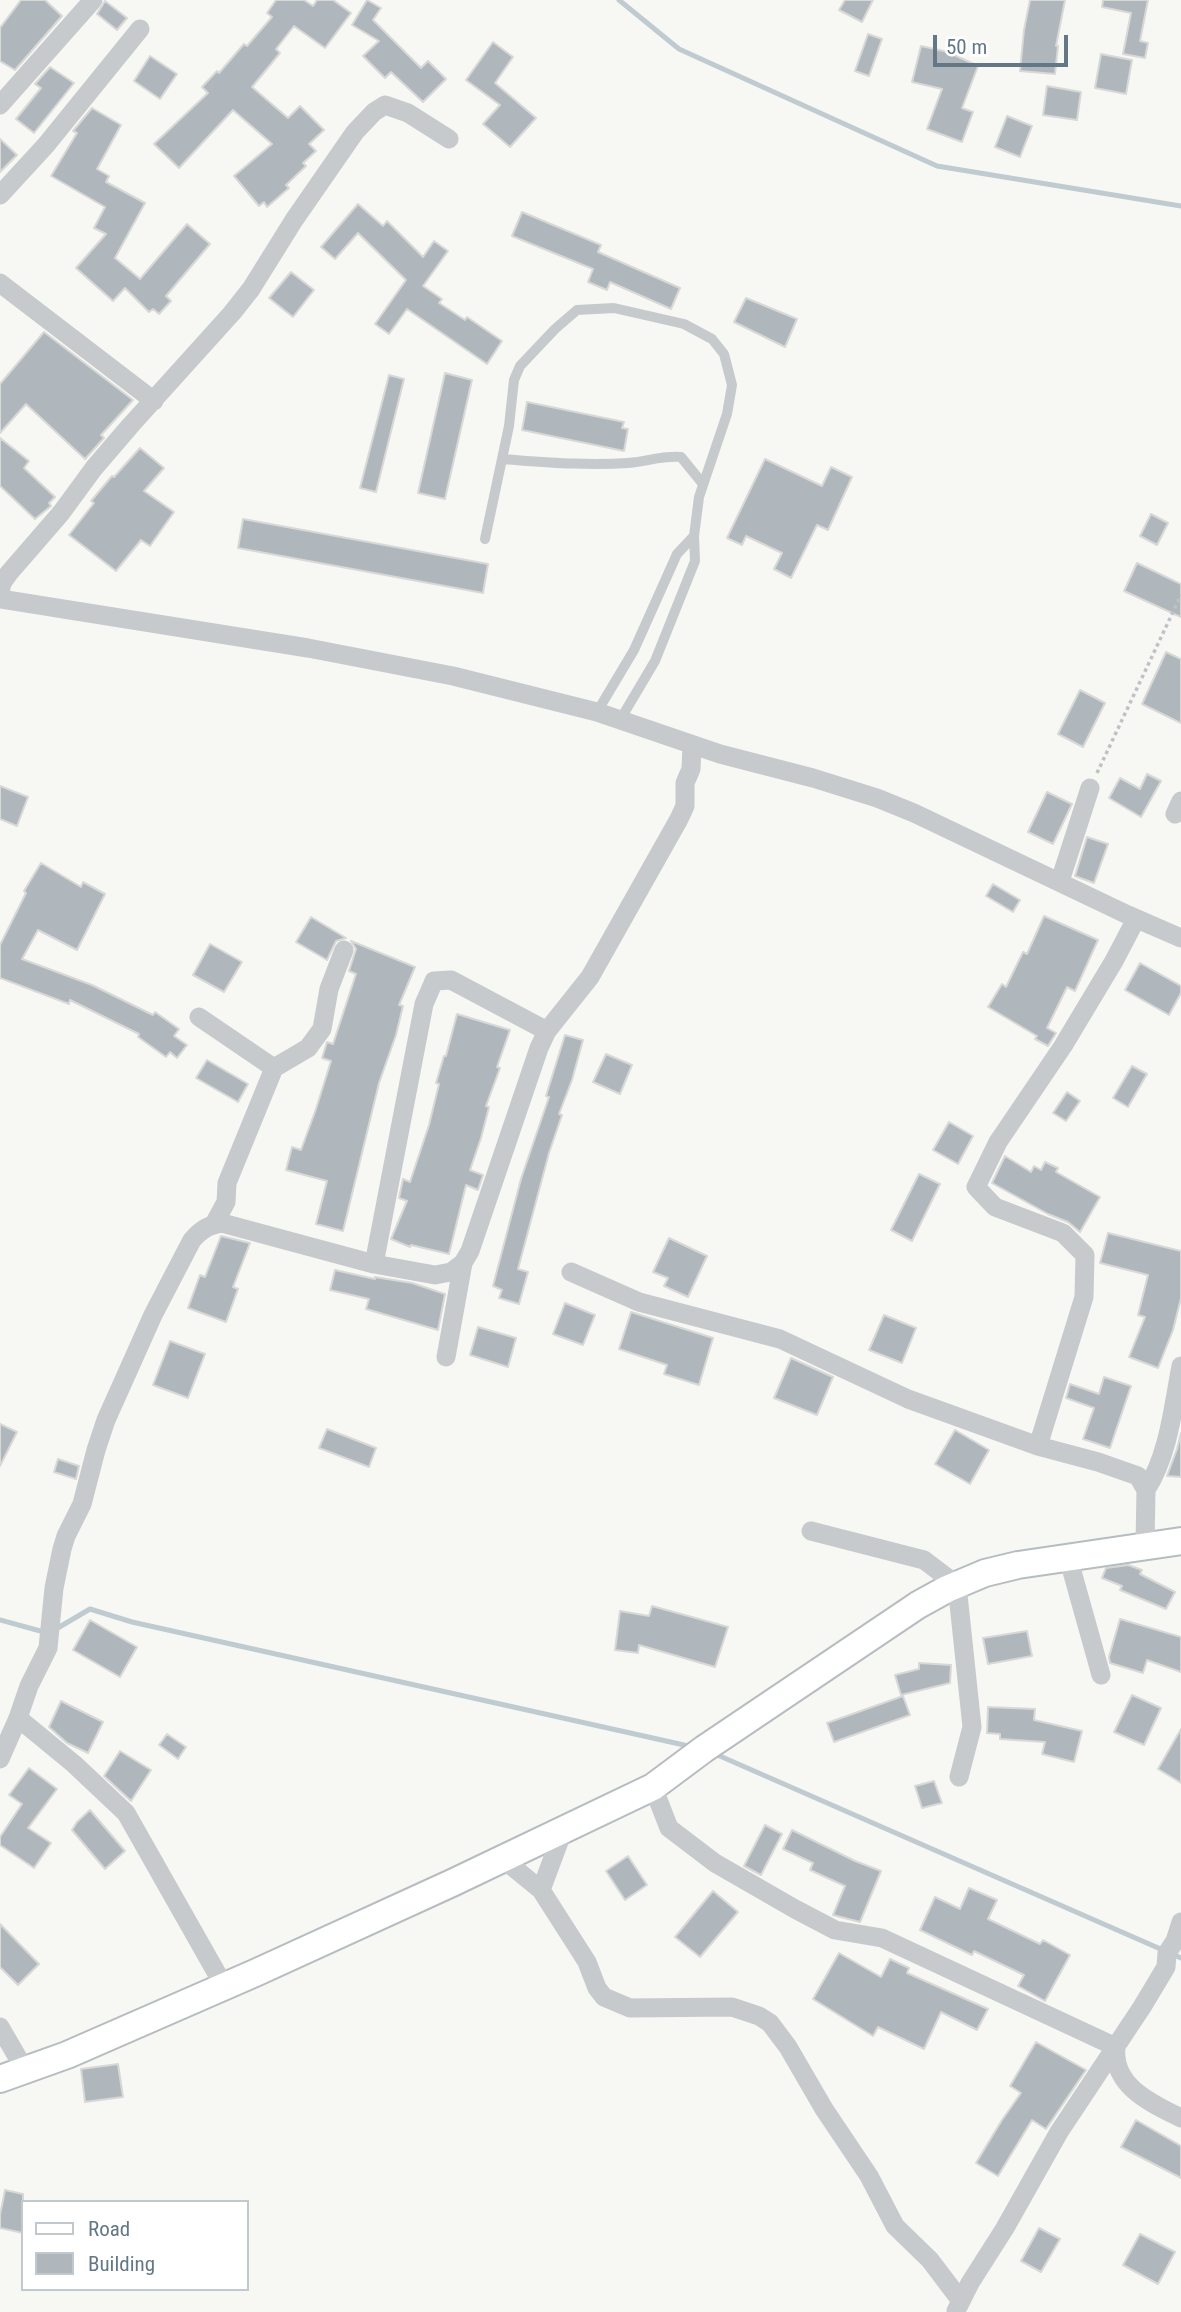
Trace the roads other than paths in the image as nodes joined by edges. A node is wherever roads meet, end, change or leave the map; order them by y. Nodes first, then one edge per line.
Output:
1 (93, 0) edge
2 (140, 29) dead end
3 (0, 105) edge
4 (449, 139) dead end
5 (0, 195) edge
6 (0, 283) edge
7 (153, 401) junction
8 (502, 459) junction
9 (704, 484) junction
10 (694, 536) junction
11 (485, 539) dead end
12 (0, 593) edge
13 (0, 598) edge
14 (597, 712) junction
15 (620, 720) junction
16 (692, 745) junction
17 (1090, 788) road end
18 (1060, 881) junction
19 (1136, 919) junction
20 (1181, 938) edge
21 (344, 950) dead end
22 (199, 1017) dead end
23 (547, 1031) junction
24 (274, 1068) junction
25 (214, 1224) junction
26 (374, 1264) junction
27 (463, 1264) junction
28 (571, 1272) dead end
29 (446, 1357) dead end
30 (1181, 1366) edge
31 (1038, 1446) junction
32 (1146, 1490) junction
33 (811, 1531) dead end
34 (1181, 1541) edge
35 (1145, 1545) junction
36 (1068, 1557) junction
37 (957, 1585) junction
38 (1101, 1675) dead end
39 (18, 1718) junction
40 (0, 1759) edge
41 (959, 1777) dead end
42 (653, 1787) junction
43 (563, 1831) junction
44 (503, 1859) junction
45 (541, 1890) junction
46 (1181, 1922) edge
47 (224, 1986) junction
48 (0, 2027) edge
49 (1116, 2047) junction
50 (25, 2070) junction
51 (0, 2079) edge
52 (1181, 2118) edge
53 (958, 2306) edge

1 - 3 street
2 - 5 street
4 - 7 street
6 - 7 street
7 - 12 street
8 - 9 lane
8 - 9 lane
8 - 11 lane
9 - 10 lane
10 - 14 lane
10 - 15 lane
13 - 14 street
14 - 15 street
15 - 16 street
16 - 18 street
16 - 23 street
17 - 18 street
18 - 19 street
19 - 20 street
19 - 31 street
21 - 24 street
22 - 24 street
23 - 26 street
23 - 27 street
24 - 25 street
25 - 26 street
25 - 39 street
26 - 27 street
27 - 29 street
28 - 31 street
30 - 32 street
31 - 32 street
32 - 35 street
33 - 37 street
34 - 35 main road
35 - 36 main road
36 - 37 main road
36 - 38 street
37 - 41 street
37 - 42 main road
39 - 40 street
39 - 47 street
42 - 43 main road
42 - 49 street
43 - 44 main road
43 - 45 street
44 - 45 street
44 - 47 main road
45 - 53 street
46 - 49 street
47 - 50 main road
48 - 50 street
49 - 52 street
49 - 53 street
50 - 51 main road

